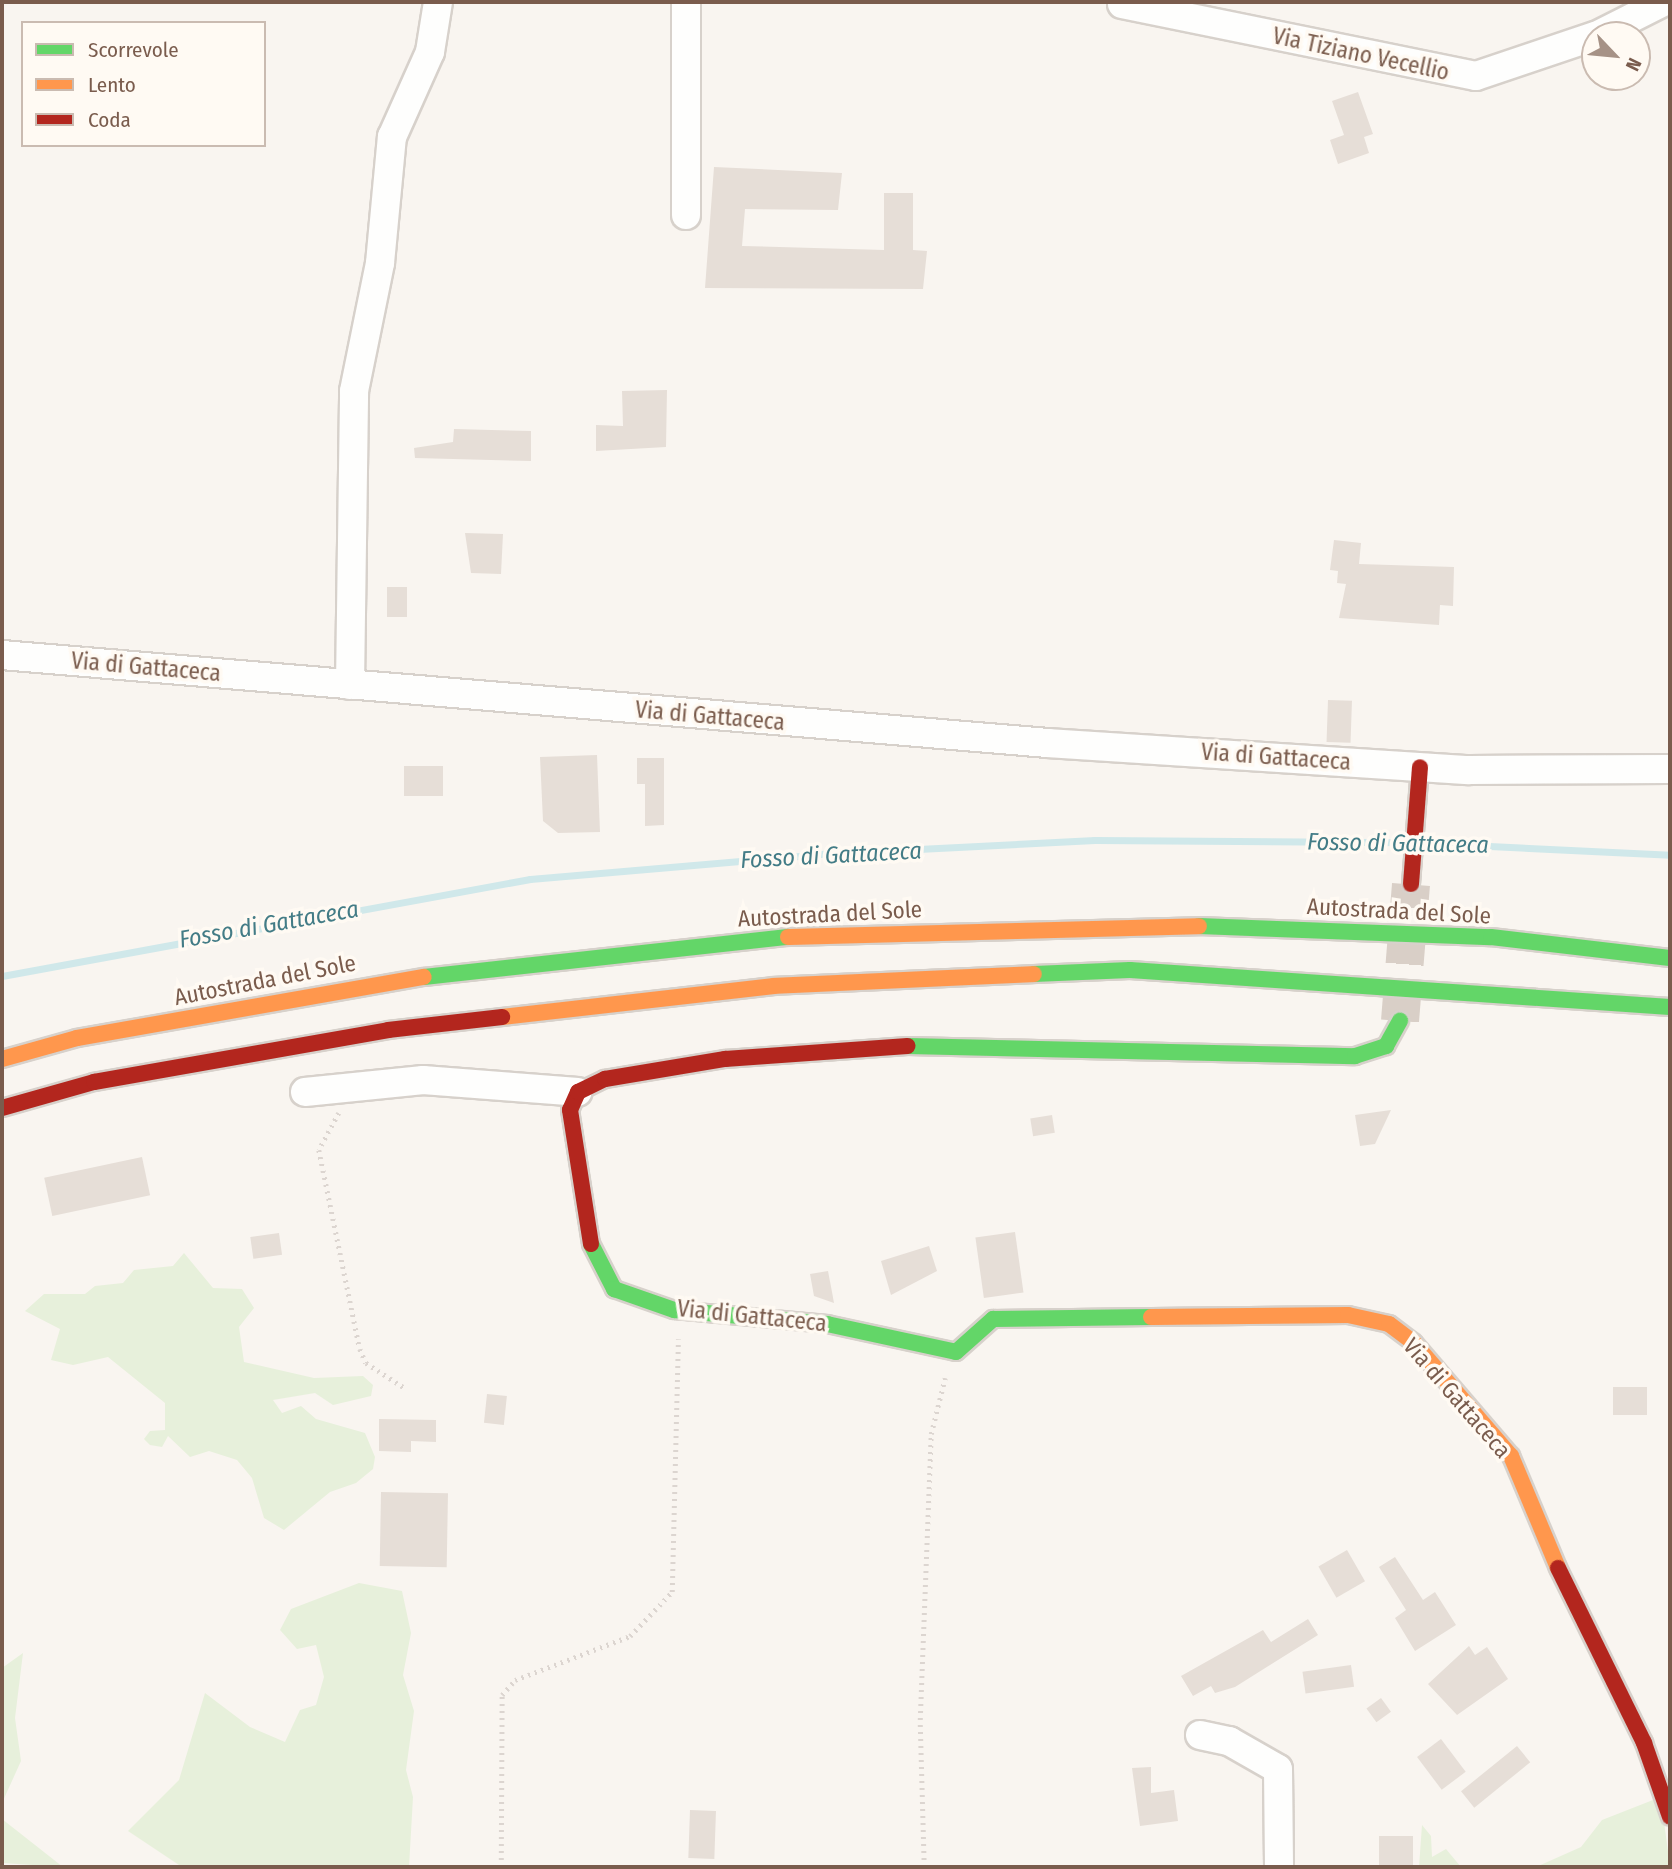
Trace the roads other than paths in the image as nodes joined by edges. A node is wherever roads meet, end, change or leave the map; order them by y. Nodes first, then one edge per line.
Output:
1 (438, 2) edge
2 (686, 2) edge
3 (1663, 2) edge
4 (1122, 4) dead end
5 (1626, 21) edge
6 (1581, 41) edge
7 (686, 215) dead end
8 (2, 655) edge
9 (350, 685) junction
10 (1420, 767) junction
11 (1670, 769) edge
12 (1411, 884) tunnel mouth
13 (1670, 958) edge
14 (1670, 1007) edge
15 (1400, 1021) tunnel mouth
16 (2, 1059) edge
17 (305, 1092) dead end
18 (578, 1092) junction
19 (2, 1108) edge
20 (1200, 1735) dead end
21 (1644, 1743) junction
22 (1670, 1752) edge
23 (1670, 1817) edge
24 (1279, 1867) edge

1 - 9 street
2 - 7 street
3 - 5 street, Via Tiziano Vecellio
4 - 6 street, Via Tiziano Vecellio
8 - 9 street, Via di Gattaceca
9 - 10 street, Via di Gattaceca
10 - 11 street, Via di Gattaceca
10 - 12 main road
13 - 16 main road, Autostrada del Sole
14 - 19 main road
15 - 18 main road
17 - 18 street
18 - 21 main road, Via di Gattaceca
20 - 24 street
21 - 22 street
21 - 23 main road, Via di Gattaceca

